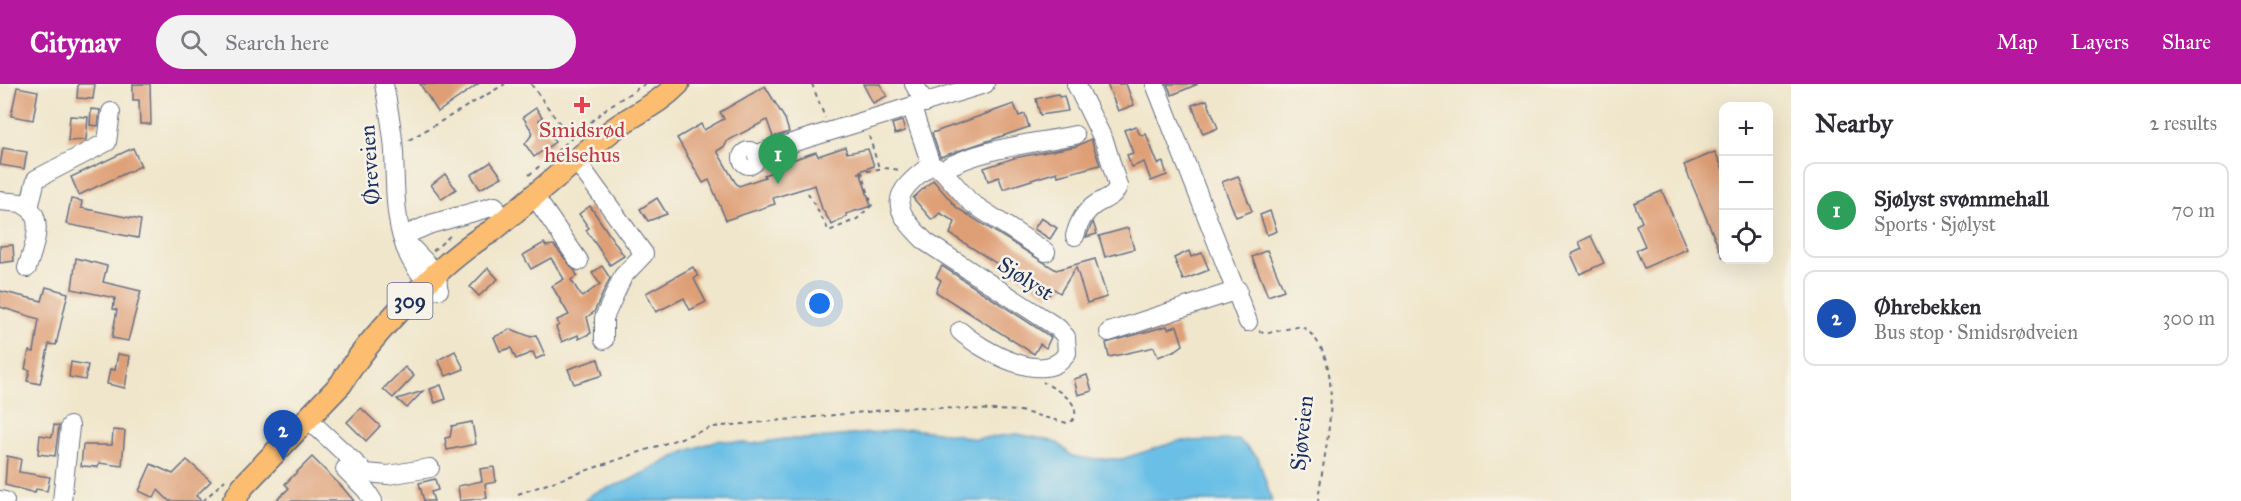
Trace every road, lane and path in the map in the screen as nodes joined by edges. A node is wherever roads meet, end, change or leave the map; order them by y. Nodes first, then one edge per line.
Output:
1 (384, 84) edge
2 (505, 84) edge
3 (531, 84) edge
4 (645, 84) edge
5 (668, 84) edge
6 (678, 84) edge
7 (812, 84) edge
8 (914, 84) edge
9 (985, 84) edge
10 (1076, 84) edge
11 (1155, 84) edge
12 (918, 105) junction
13 (111, 112) dead end
14 (625, 120) junction
15 (830, 132) junction
16 (1075, 135) dead end
17 (393, 145) junction
18 (872, 146) dead end
19 (574, 148) junction
20 (756, 154) dead end
21 (936, 168) junction
22 (879, 169) junction
23 (914, 177) junction
24 (529, 187) junction
25 (808, 193) dead end
26 (0, 201) edge
27 (495, 206) dead end
28 (29, 208) junction
29 (454, 233) dead end
30 (1075, 236) dead end
31 (404, 239) junction
32 (1046, 252) dead end
33 (579, 261) dead end
34 (27, 268) dead end
35 (433, 276) junction
36 (1238, 290) junction
37 (1248, 322) joint
38 (960, 331) dead end
39 (1109, 332) dead end
40 (604, 340) dead end
41 (1033, 368) junction
42 (305, 423) junction
43 (70, 426) dead end
44 (430, 468) dead end
45 (379, 476) junction
46 (239, 494) edge
47 (518, 494) dead end
48 (0, 500) edge
49 (5, 501) edge
50 (62, 501) edge
51 (221, 501) edge
52 (373, 501) edge
53 (384, 501) edge
54 (1318, 501) edge

1 - 17 street, Øreveien
2 - 17 path
3 - 19 path
4 - 19 path
5 - 14 main road, 309
6 - 14 main road, 309
7 - 15 path
8 - 12 street, Sjølyst
9 - 12 street
10 - 30 street
11 - 36 street
12 - 15 street
12 - 21 street, Sjølyst
13 - 28 street
14 - 19 main road, 309
15 - 20 street
16 - 21 street, Sjølyst
17 - 31 street, Øreveien
18 - 22 path
19 - 24 main road, 309
19 - 24 path
19 - 40 street
21 - 23 street, Sjølyst
21 - 32 street, Sjølyst
22 - 23 path
22 - 25 path
23 - 41 street, Sjølyst
24 - 33 street
24 - 35 main road, 309
26 - 28 street
27 - 31 street
28 - 34 street
29 - 35 path
31 - 35 street
35 - 42 main road, 309
36 - 37 street
36 - 39 street
37 - 54 path, Sjøveien
38 - 41 street
41 - 47 path
42 - 45 street
42 - 46 main road, 309
42 - 52 street
43 - 50 street
44 - 45 street
45 - 53 street
46 - 51 main road, 309
48 - 49 street

